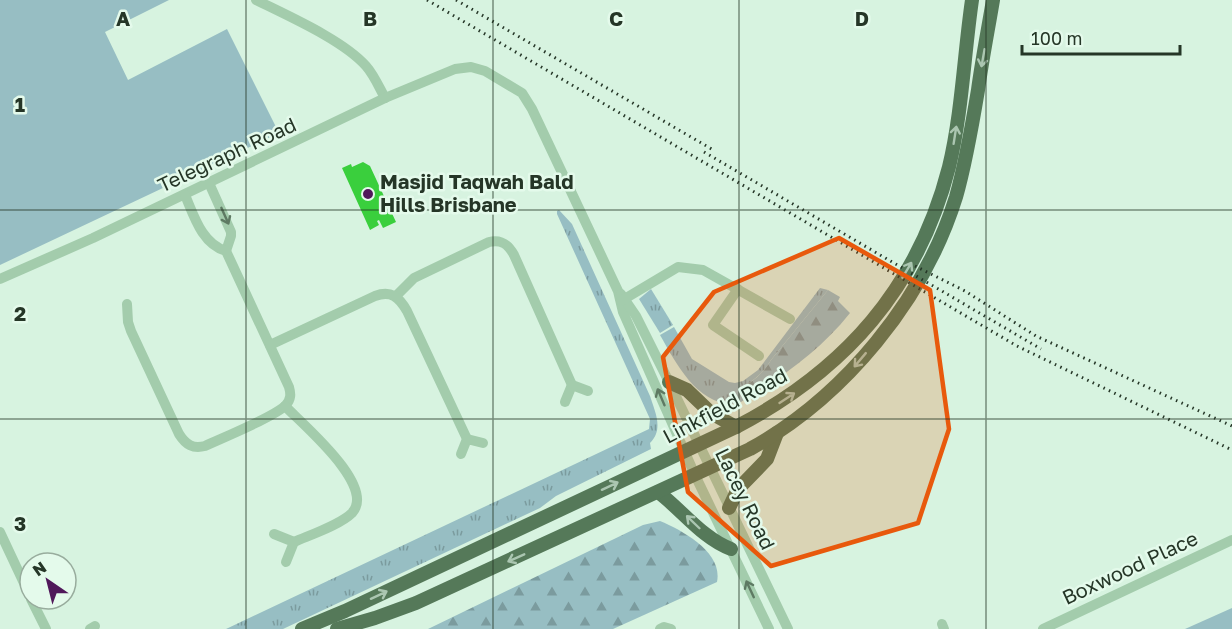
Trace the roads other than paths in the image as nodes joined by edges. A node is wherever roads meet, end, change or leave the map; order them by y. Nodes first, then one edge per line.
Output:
1 (256, 0) edge
2 (972, 0) edge
3 (993, 0) edge
4 (471, 67) joint
5 (385, 98) junction
6 (209, 183) junction
7 (185, 195) junction
8 (226, 251) junction
9 (0, 279) edge
10 (738, 289) junction
11 (396, 296) junction
12 (621, 297) junction
13 (127, 304) dead end
14 (790, 319) dead end
15 (270, 345) junction
16 (759, 356) dead end
17 (669, 382) junction
18 (572, 385) junction
19 (588, 391) dead end
20 (565, 402) dead end
21 (285, 406) junction
22 (736, 427) junction
23 (777, 433) junction
24 (467, 439) junction
25 (483, 444) dead end
26 (699, 444) junction
27 (684, 451) junction
28 (461, 454) dead end
29 (710, 467) junction
30 (694, 475) junction
31 (658, 492) junction
32 (729, 508) junction
33 (0, 532) edge
34 (274, 534) dead end
35 (1232, 540) edge
36 (294, 542) junction
37 (730, 549) junction
38 (286, 562) dead end
39 (18, 570) edge
40 (37, 611) edge
41 (46, 629) edge
42 (302, 629) edge
43 (337, 629) edge
44 (660, 629) edge
45 (671, 629) edge
46 (769, 629) edge
47 (788, 629) edge
48 (1043, 629) edge

1 - 5 street
22 -> 2 main road, Linkfield Road
3 -> 23 main road
4 - 5 street, Telegraph Road
4 - 12 street, Lacey Road
5 - 6 street, Telegraph Road
6 - 7 street, Telegraph Road
6 -> 8 street
7 - 8 street
7 - 9 street, Telegraph Road
8 - 15 street
10 - 12 street
10 - 14 street
10 - 16 street
11 - 15 street
11 - 18 street
11 - 24 street
12 - 17 street, Lacey Road
27 -> 12 street, Lacey Road
13 - 21 street
15 - 21 street
17 - 22 main road
17 - 26 street, Lacey Road
18 - 19 street
18 - 20 street
21 - 36 street
22 - 26 main road, Linkfield Road
23 - 29 main road
23 - 32 main road
24 - 25 street
24 - 28 street
26 - 27 main road, Linkfield Road
26 - 29 street, Lacey Road
27 - 30 street, Lacey Road
42 -> 27 main road, Linkfield Road
29 - 30 main road
29 - 32 street, Lacey Road
30 - 31 main road
30 - 37 street, Lacey Road
37 -> 31 main road
31 -> 43 main road
32 - 47 street, Lacey Road
33 - 39 street
34 - 36 street
35 - 48 street, Boxwood Place
36 - 38 street
46 -> 37 street, Lacey Road
40 - 41 street
44 - 45 street

